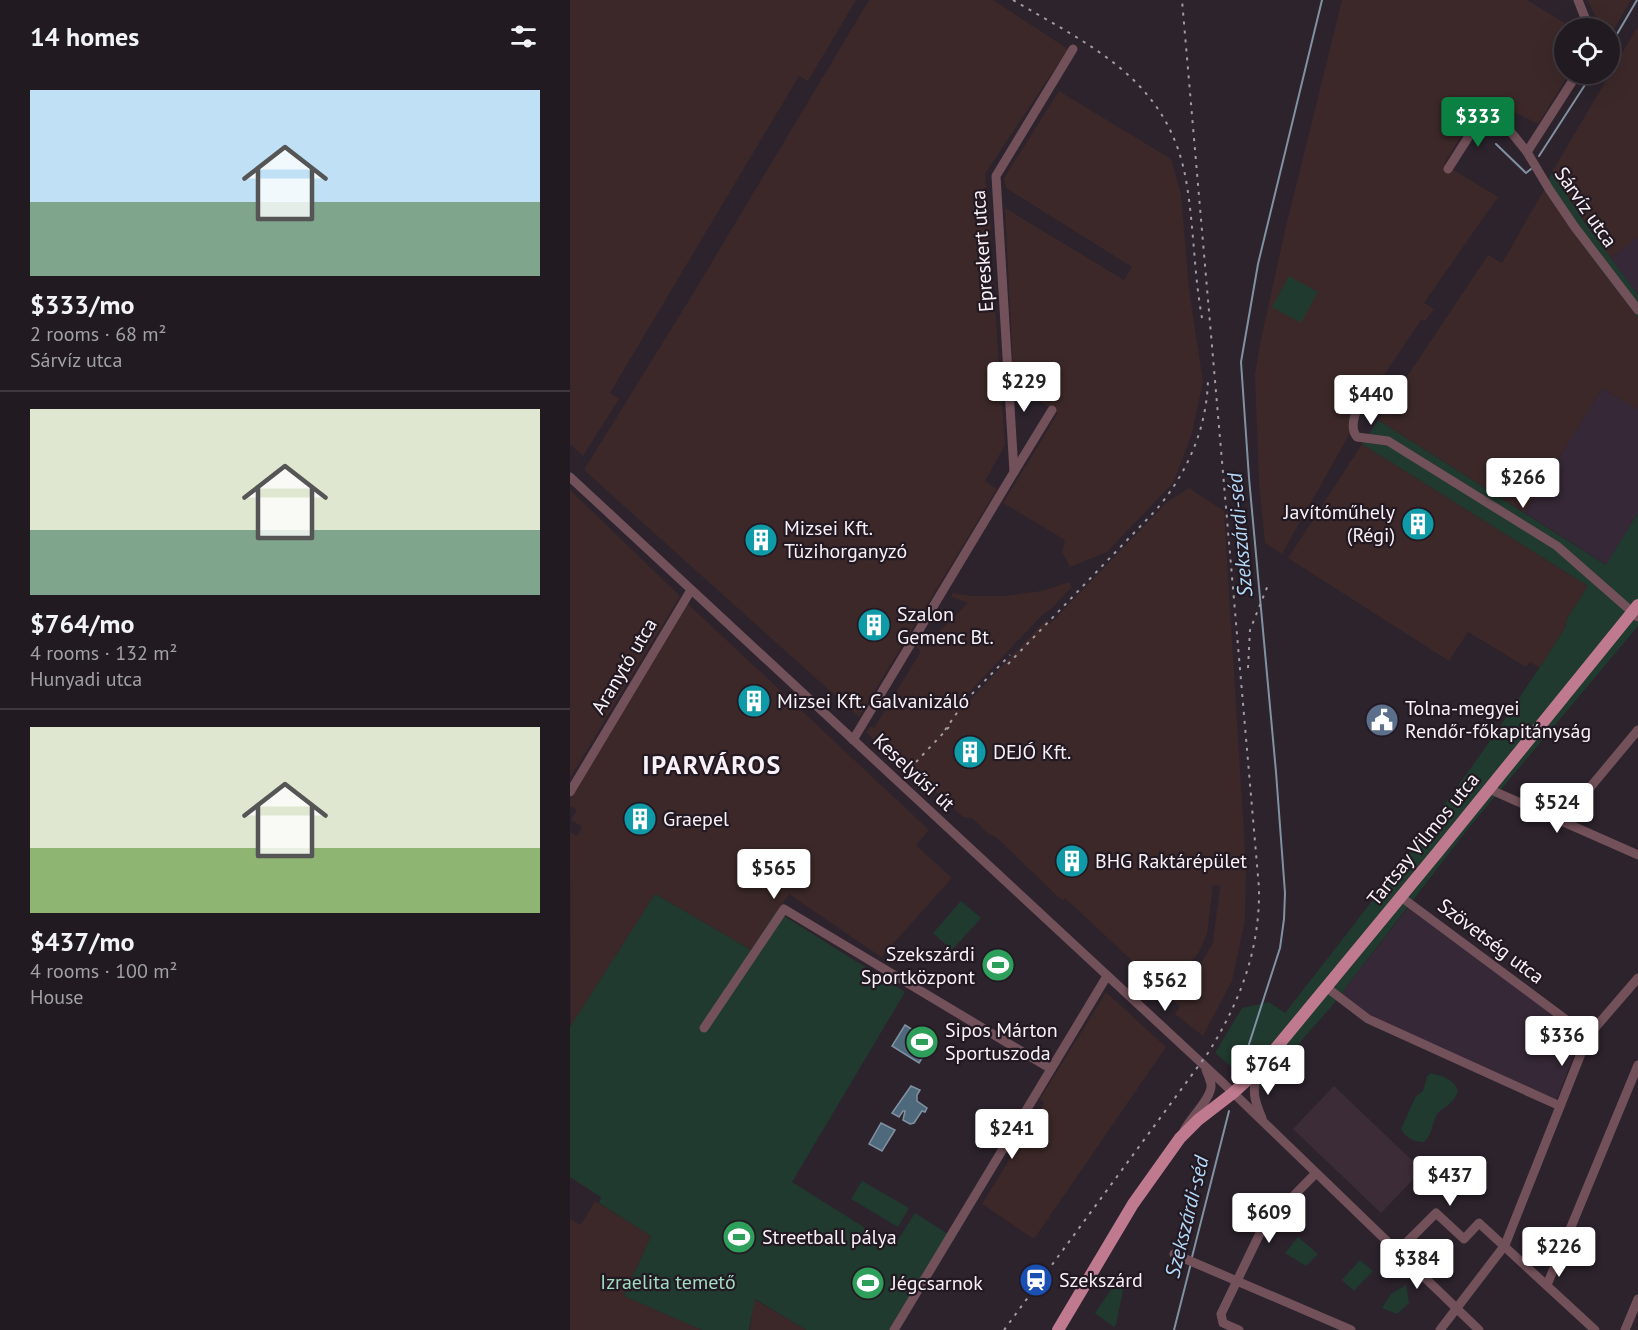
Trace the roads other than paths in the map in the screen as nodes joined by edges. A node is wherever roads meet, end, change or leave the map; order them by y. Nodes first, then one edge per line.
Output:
1 (1578, 0) edge
2 (1584, 18) edge
3 (1073, 48) dead end
4 (1571, 84) edge
5 (1527, 152) junction
6 (1448, 169) dead end
7 (1638, 310) edge
8 (1358, 407) dead end
9 (1052, 410) dead end
10 (1014, 472) junction
11 (570, 477) edge
12 (691, 590) junction
13 (1636, 611) edge
14 (1638, 730) edge
15 (853, 740) junction
16 (1489, 789) junction
17 (570, 792) edge
18 (1562, 821) junction
19 (1636, 851) edge
20 (1401, 897) junction
21 (1107, 976) junction
22 (1638, 978) edge
23 (1326, 987) junction
24 (704, 1028) dead end
25 (1588, 1036) junction
26 (1638, 1065) edge
27 (1206, 1068) junction
28 (1051, 1069) junction
29 (1257, 1071) junction
30 (1233, 1093) junction
31 (1560, 1106) junction
32 (1264, 1123) junction
33 (1180, 1138) junction
34 (1316, 1173) junction
35 (1505, 1245) junction
36 (1397, 1252) junction
37 (1174, 1254) dead end
38 (1236, 1280) junction
39 (1547, 1285) junction
40 (1638, 1299) edge
41 (1456, 1309) junction
42 (1444, 1328) edge
43 (894, 1330) edge
44 (1058, 1330) edge
45 (1239, 1330) edge
46 (1351, 1330) edge
47 (1479, 1330) edge
48 (1594, 1330) edge
49 (1625, 1330) edge

1 - 2 street
3 - 10 street, Epreskert utca
4 - 5 street
5 - 6 street, Sárvíz utca
5 - 7 street, Sárvíz utca
8 - 13 street
9 - 10 street
10 - 15 street
11 - 12 street, Keselyűsi út
12 - 15 street, Keselyűsi út
12 - 17 street, Aranytó utca
13 - 16 main road, Tartsay Vilmos utca
14 - 18 street
15 - 21 street, Keselyűsi út
16 - 18 street
16 - 20 main road, Tartsay Vilmos utca
18 - 19 street
20 - 23 main road, Tartsay Vilmos utca
20 - 25 street, Szövetség utca
21 - 27 street, Keselyűsi út
21 - 28 street
22 - 25 street
23 - 29 main road, Tartsay Vilmos utca
23 - 31 street
24 - 28 street
25 - 31 street
26 - 39 street
27 - 30 street, Keselyűsi út
27 - 33 street
28 - 43 street
29 - 30 main road, Tartsay Vilmos utca
29 - 32 street
30 - 32 street, Keselyűsi út
30 - 33 main road, Tartsay Vilmos utca
31 - 35 street
32 - 34 street, Keselyűsi út
33 - 44 main road, Tartsay Vilmos utca
34 - 36 street, Keselyűsi út
34 - 38 street
35 - 36 street
35 - 39 street
35 - 41 street
36 - 41 street, Keselyűsi út
37 - 38 street
38 - 45 street
38 - 46 street
39 - 48 street
40 - 49 street
41 - 42 street
41 - 47 street, Keselyűsi út

